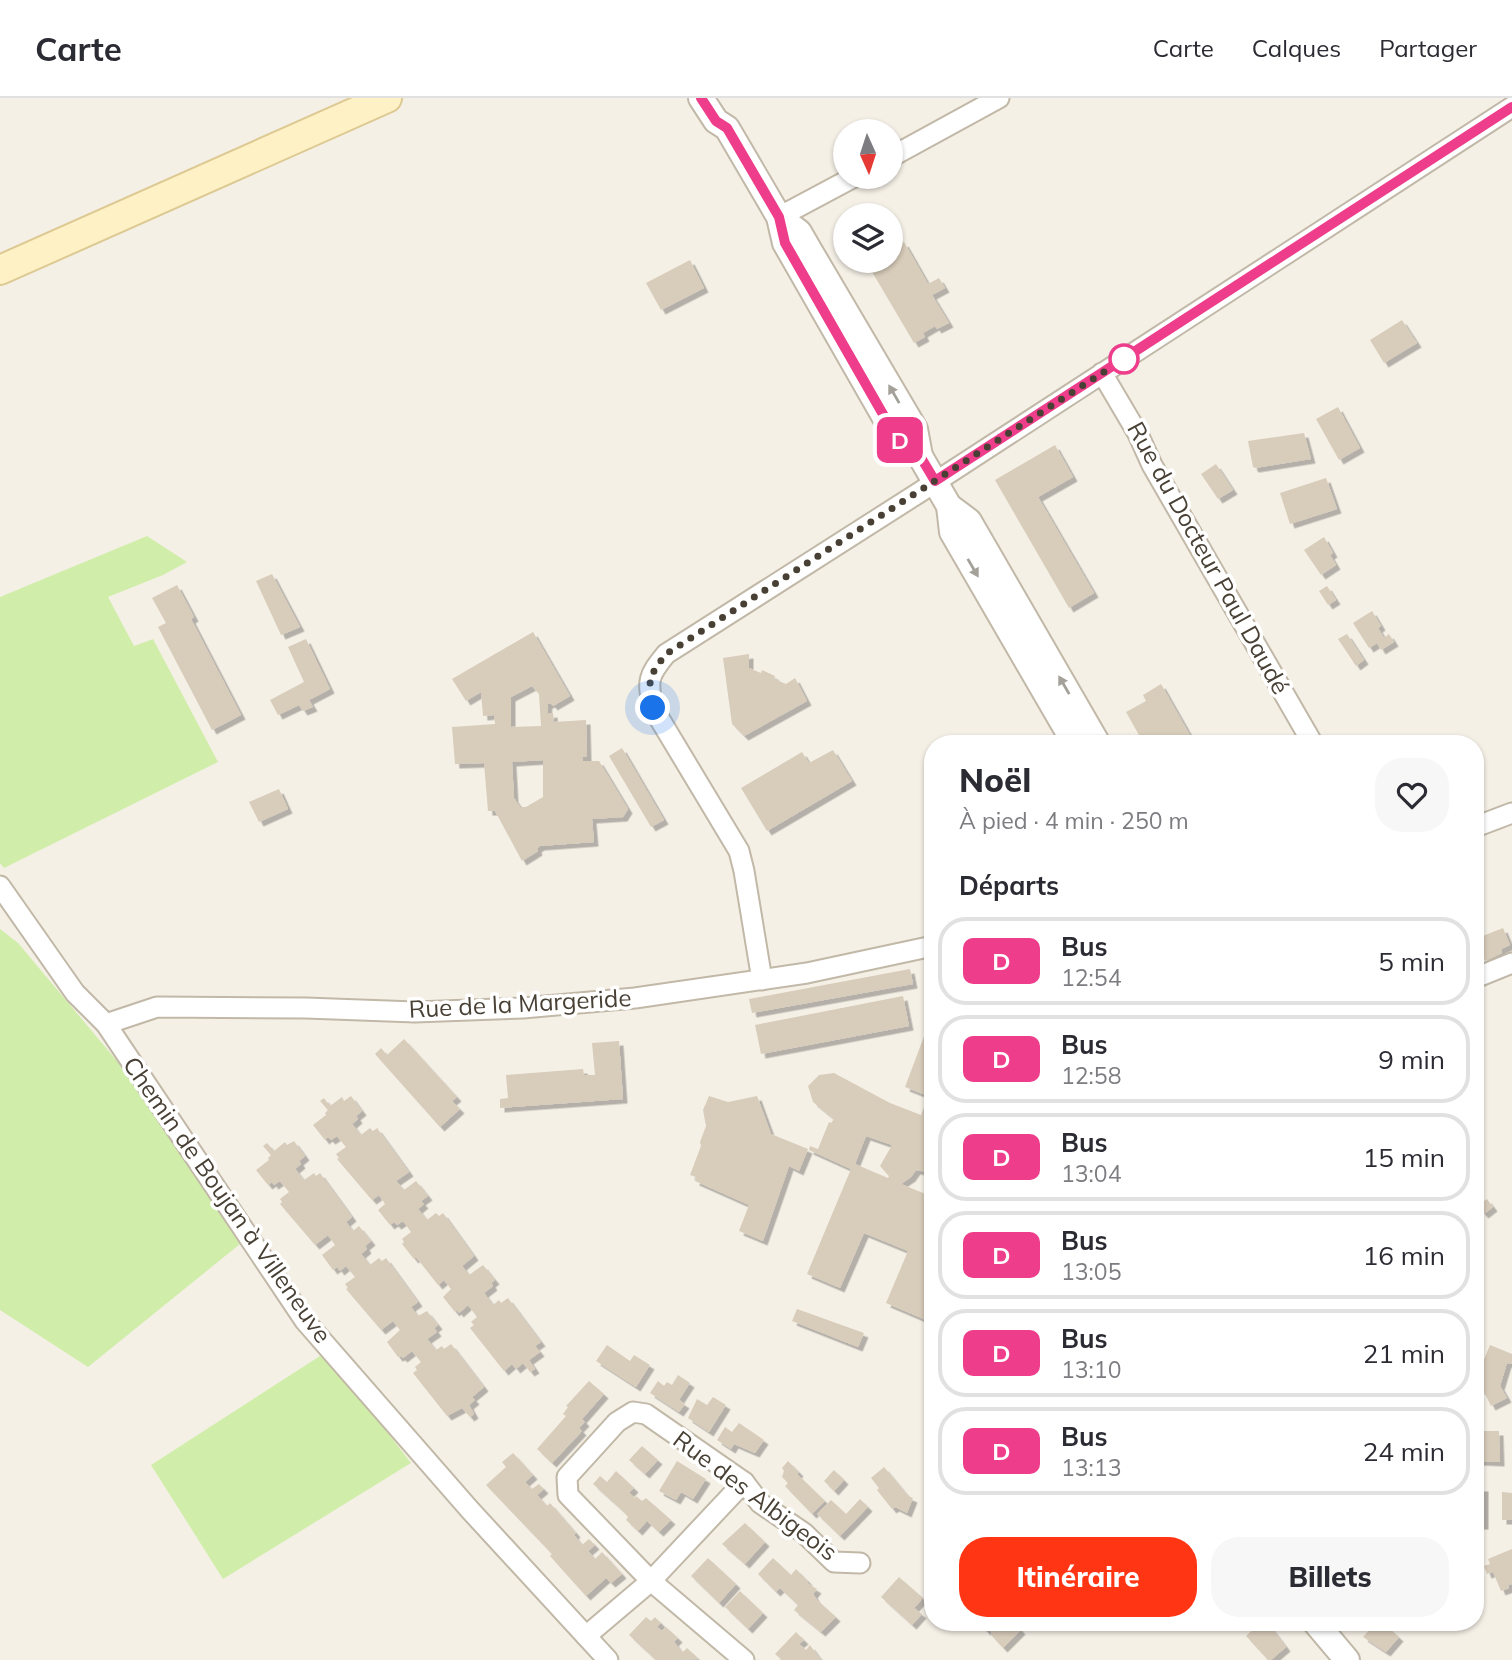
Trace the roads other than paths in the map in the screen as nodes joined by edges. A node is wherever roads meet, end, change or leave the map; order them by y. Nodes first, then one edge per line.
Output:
1 (356, 98) edge
2 (387, 98) edge
3 (701, 98) edge
4 (719, 98) edge
5 (999, 98) edge
6 (1512, 107) edge
7 (727, 128) junction
8 (903, 150) edge
9 (833, 188) edge
10 (779, 217) junction
11 (0, 256) edge
12 (0, 270) edge
13 (1102, 373) junction
14 (935, 481) junction
15 (949, 506) junction
16 (1070, 735) edge
17 (1093, 735) edge
18 (1308, 735) edge
19 (1512, 813) edge
20 (1484, 824) edge
21 (0, 886) edge
22 (924, 948) edge
23 (1512, 963) edge
24 (1484, 974) edge
25 (762, 981) junction
26 (106, 1024) junction
27 (744, 1482) junction
28 (860, 1563) dead end
29 (652, 1581) junction
30 (1323, 1631) edge
31 (586, 1636) junction
32 (608, 1660) edge
33 (744, 1660) edge
34 (1348, 1660) edge

1 - 11 main road
2 - 12 main road
3 - 7 street
4 - 7 street
5 - 8 street
6 - 13 street
7 - 10 street
9 - 10 street
10 - 14 street
13 - 14 street
13 - 18 street, Rue du Docteur Paul Daudé
14 - 15 street
14 - 25 street
15 -> 16 street
17 -> 15 street
19 - 20 street
21 - 26 street, Chemin de Boujan à Villeneuve
22 - 25 street, Rue de la Margeride
23 - 24 street
25 - 26 street, Rue de la Margeride
26 - 31 street, Chemin de Boujan à Villeneuve
27 - 28 street, Rue des Albigeois
27 - 29 street
27 - 29 street, Rue des Albigeois
29 - 31 street
29 - 33 street, Rue des Albigeois
30 - 34 street
31 - 32 street, Chemin de Boujan à Villeneuve

